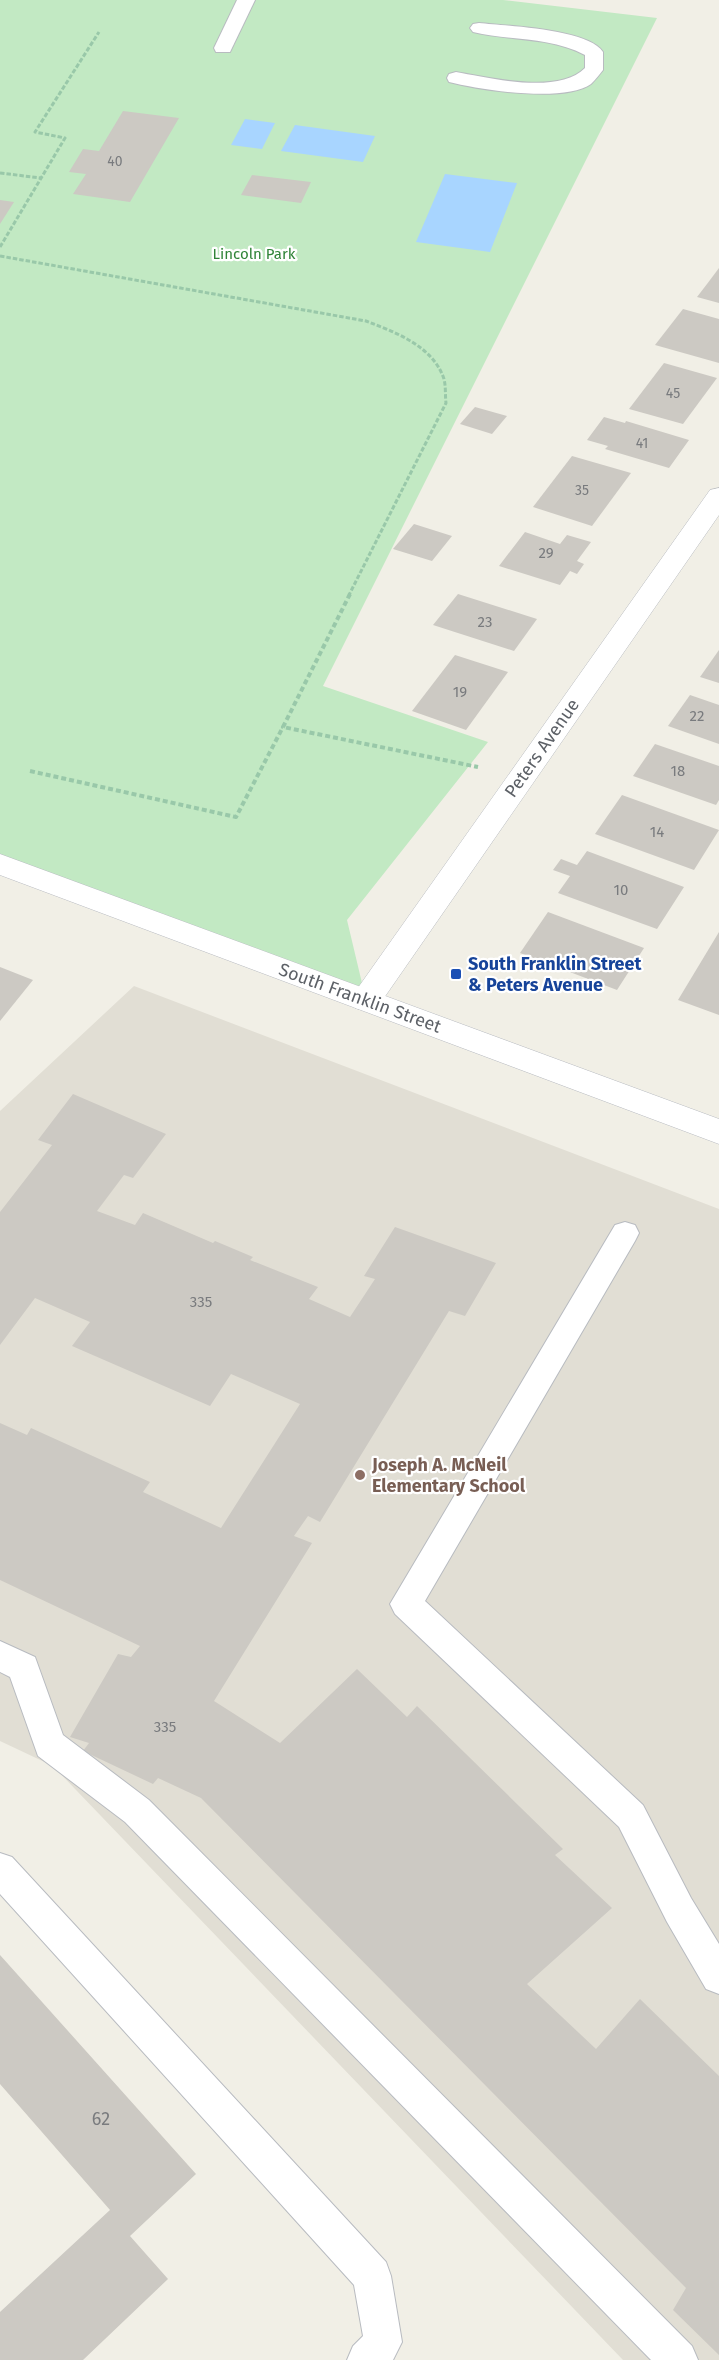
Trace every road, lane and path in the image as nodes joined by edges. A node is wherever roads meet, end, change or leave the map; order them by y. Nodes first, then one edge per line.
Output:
1 (246, 0) edge
2 (479, 28) dead end
3 (99, 32) dead end
4 (223, 48) dead end
5 (456, 78) dead end
6 (0, 173) edge
7 (41, 178) junction
8 (0, 247) edge
9 (0, 256) edge
10 (719, 496) edge
11 (283, 727) junction
12 (30, 771) dead end
13 (522, 777) junction
14 (0, 864) edge
15 (366, 1000) junction
16 (719, 1132) edge
17 (625, 1233) dead end
18 (0, 1656) edge
19 (0, 1869) edge
20 (719, 1977) edge
21 (367, 2360) edge
22 (678, 2360) edge

1 - 4 lane
2 - 5 lane
3 - 7 path
6 - 7 path
7 - 8 path
9 - 11 path
10 - 13 street, Peters Avenue
11 - 12 path
11 - 13 path
13 - 15 street, Peters Avenue
14 - 15 street, South Franklin Street
15 - 16 street, South Franklin Street
17 - 20 lane
18 - 22 lane
19 - 21 lane

